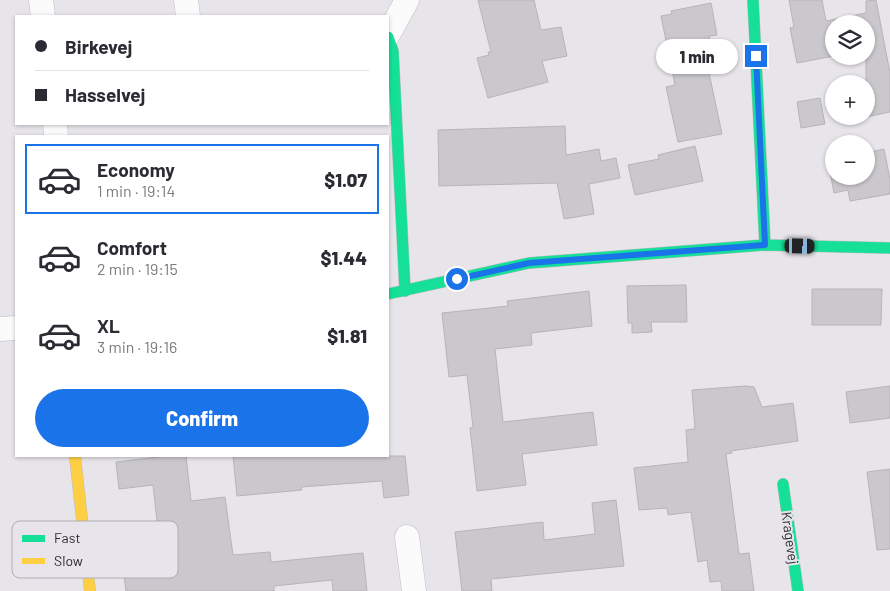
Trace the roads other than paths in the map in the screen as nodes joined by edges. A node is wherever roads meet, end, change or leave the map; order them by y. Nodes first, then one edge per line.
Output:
1 (41, 0) edge
2 (186, 0) edge
3 (407, 0) edge
4 (753, 0) edge
5 (43, 15) edge
6 (188, 15) edge
7 (389, 34) edge
8 (389, 39) edge
9 (765, 245) junction
10 (890, 248) edge
11 (405, 291) junction
12 (389, 294) edge
13 (15, 328) edge
14 (0, 329) edge
15 (75, 457) edge
16 (783, 484) dead end
17 (82, 521) edge
18 (407, 537) dead end
19 (89, 578) edge
20 (90, 591) edge
21 (414, 591) edge
22 (798, 591) edge

1 - 5 street
2 - 6 street
3 - 7 street
4 - 9 street
8 - 11 street
9 - 10 street
9 - 11 street
11 - 12 street
13 - 14 street
15 - 17 street
16 - 22 street, Kragevej
18 - 21 street
19 - 20 street

